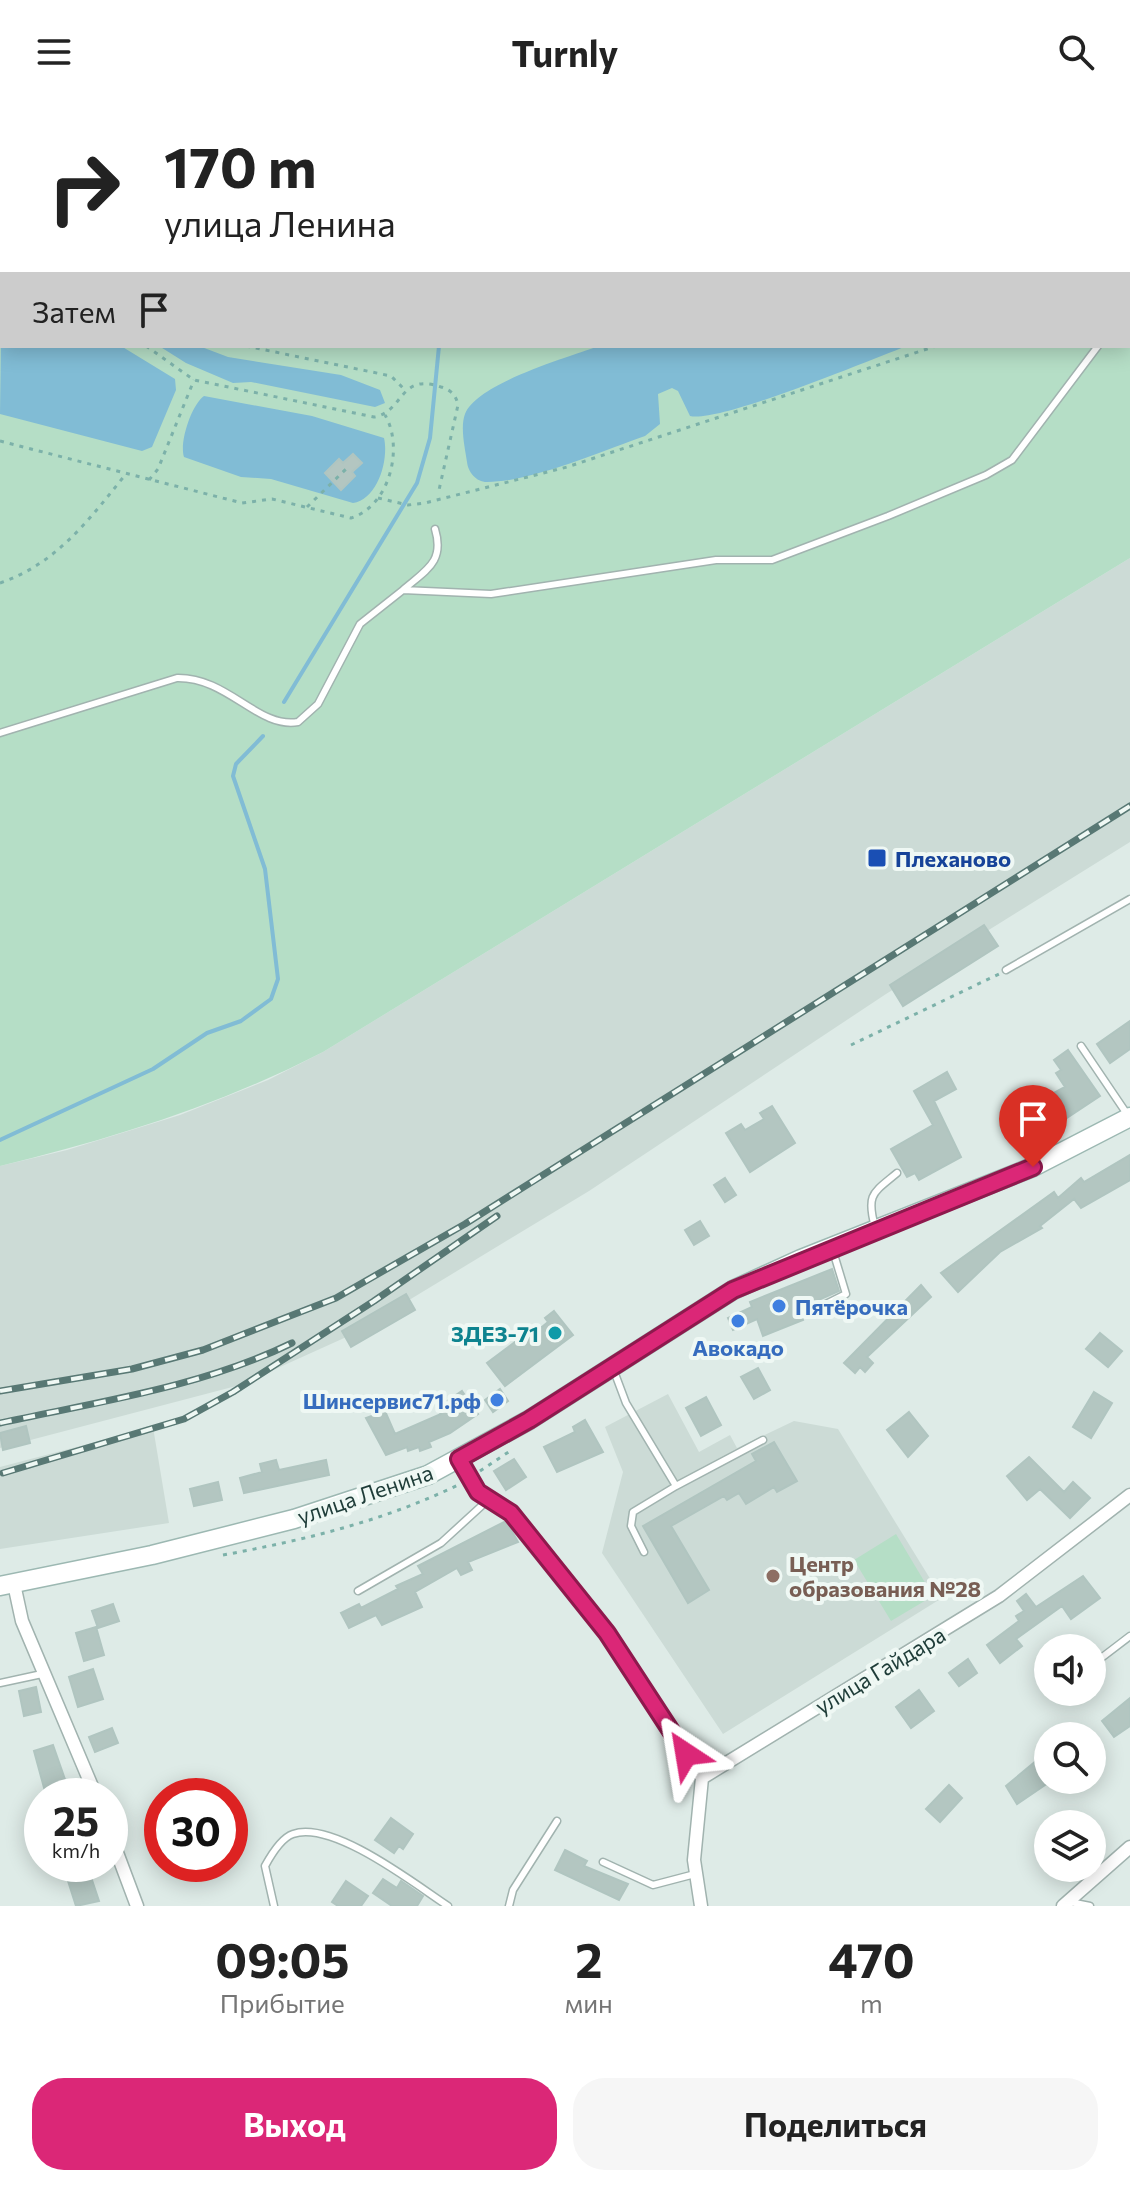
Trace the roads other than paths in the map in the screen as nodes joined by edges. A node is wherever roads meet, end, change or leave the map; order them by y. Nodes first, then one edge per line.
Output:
1 (1096, 348) edge
2 (435, 529) dead end
3 (403, 590) junction
4 (0, 733) edge
5 (1130, 899) edge
6 (1006, 970) road end
7 (1081, 1046) dead end
8 (1130, 1117) edge
9 (897, 1173) dead end
10 (876, 1231) junction
11 (832, 1247) junction
12 (808, 1313) dead end
13 (611, 1366) junction
14 (763, 1440) dead end
15 (459, 1459) junction
16 (676, 1486) junction
17 (1130, 1495) edge
18 (488, 1500) junction
19 (644, 1552) dead end
20 (7, 1585) edge
21 (358, 1591) dead end
22 (1130, 1636) edge
23 (1106, 1654) edge
24 (46, 1673) junction
25 (0, 1683) edge
26 (89, 1778) edge
27 (702, 1778) junction
28 (557, 1821) dead end
29 (1130, 1847) edge
30 (603, 1862) dead end
31 (695, 1874) junction
32 (128, 1882) edge
33 (1066, 1904) edge
34 (137, 1906) edge
35 (274, 1906) edge
36 (448, 1906) edge
37 (509, 1906) edge
38 (701, 1906) edge
39 (1090, 1906) edge

1 - 3 lane
2 - 3 lane
3 - 4 lane
5 - 6 lane
7 - 8 lane
8 - 10 main road, улица Ленина
9 - 10 lane
10 - 11 main road, улица Ленина
11 - 12 lane
11 - 13 main road, улица Ленина
13 - 15 main road, улица Ленина
13 - 16 lane
14 - 16 lane
15 - 18 street
15 - 20 main road, улица Ленина
16 - 19 lane
17 - 27 street, улица Гайдара
18 - 21 lane
18 - 27 street
20 - 24 street
22 - 23 lane
24 - 25 lane
24 - 26 street
27 - 31 street
28 - 37 lane
29 - 33 street
30 - 31 lane
31 - 38 street
32 - 34 street
33 - 39 lane
35 - 36 lane

